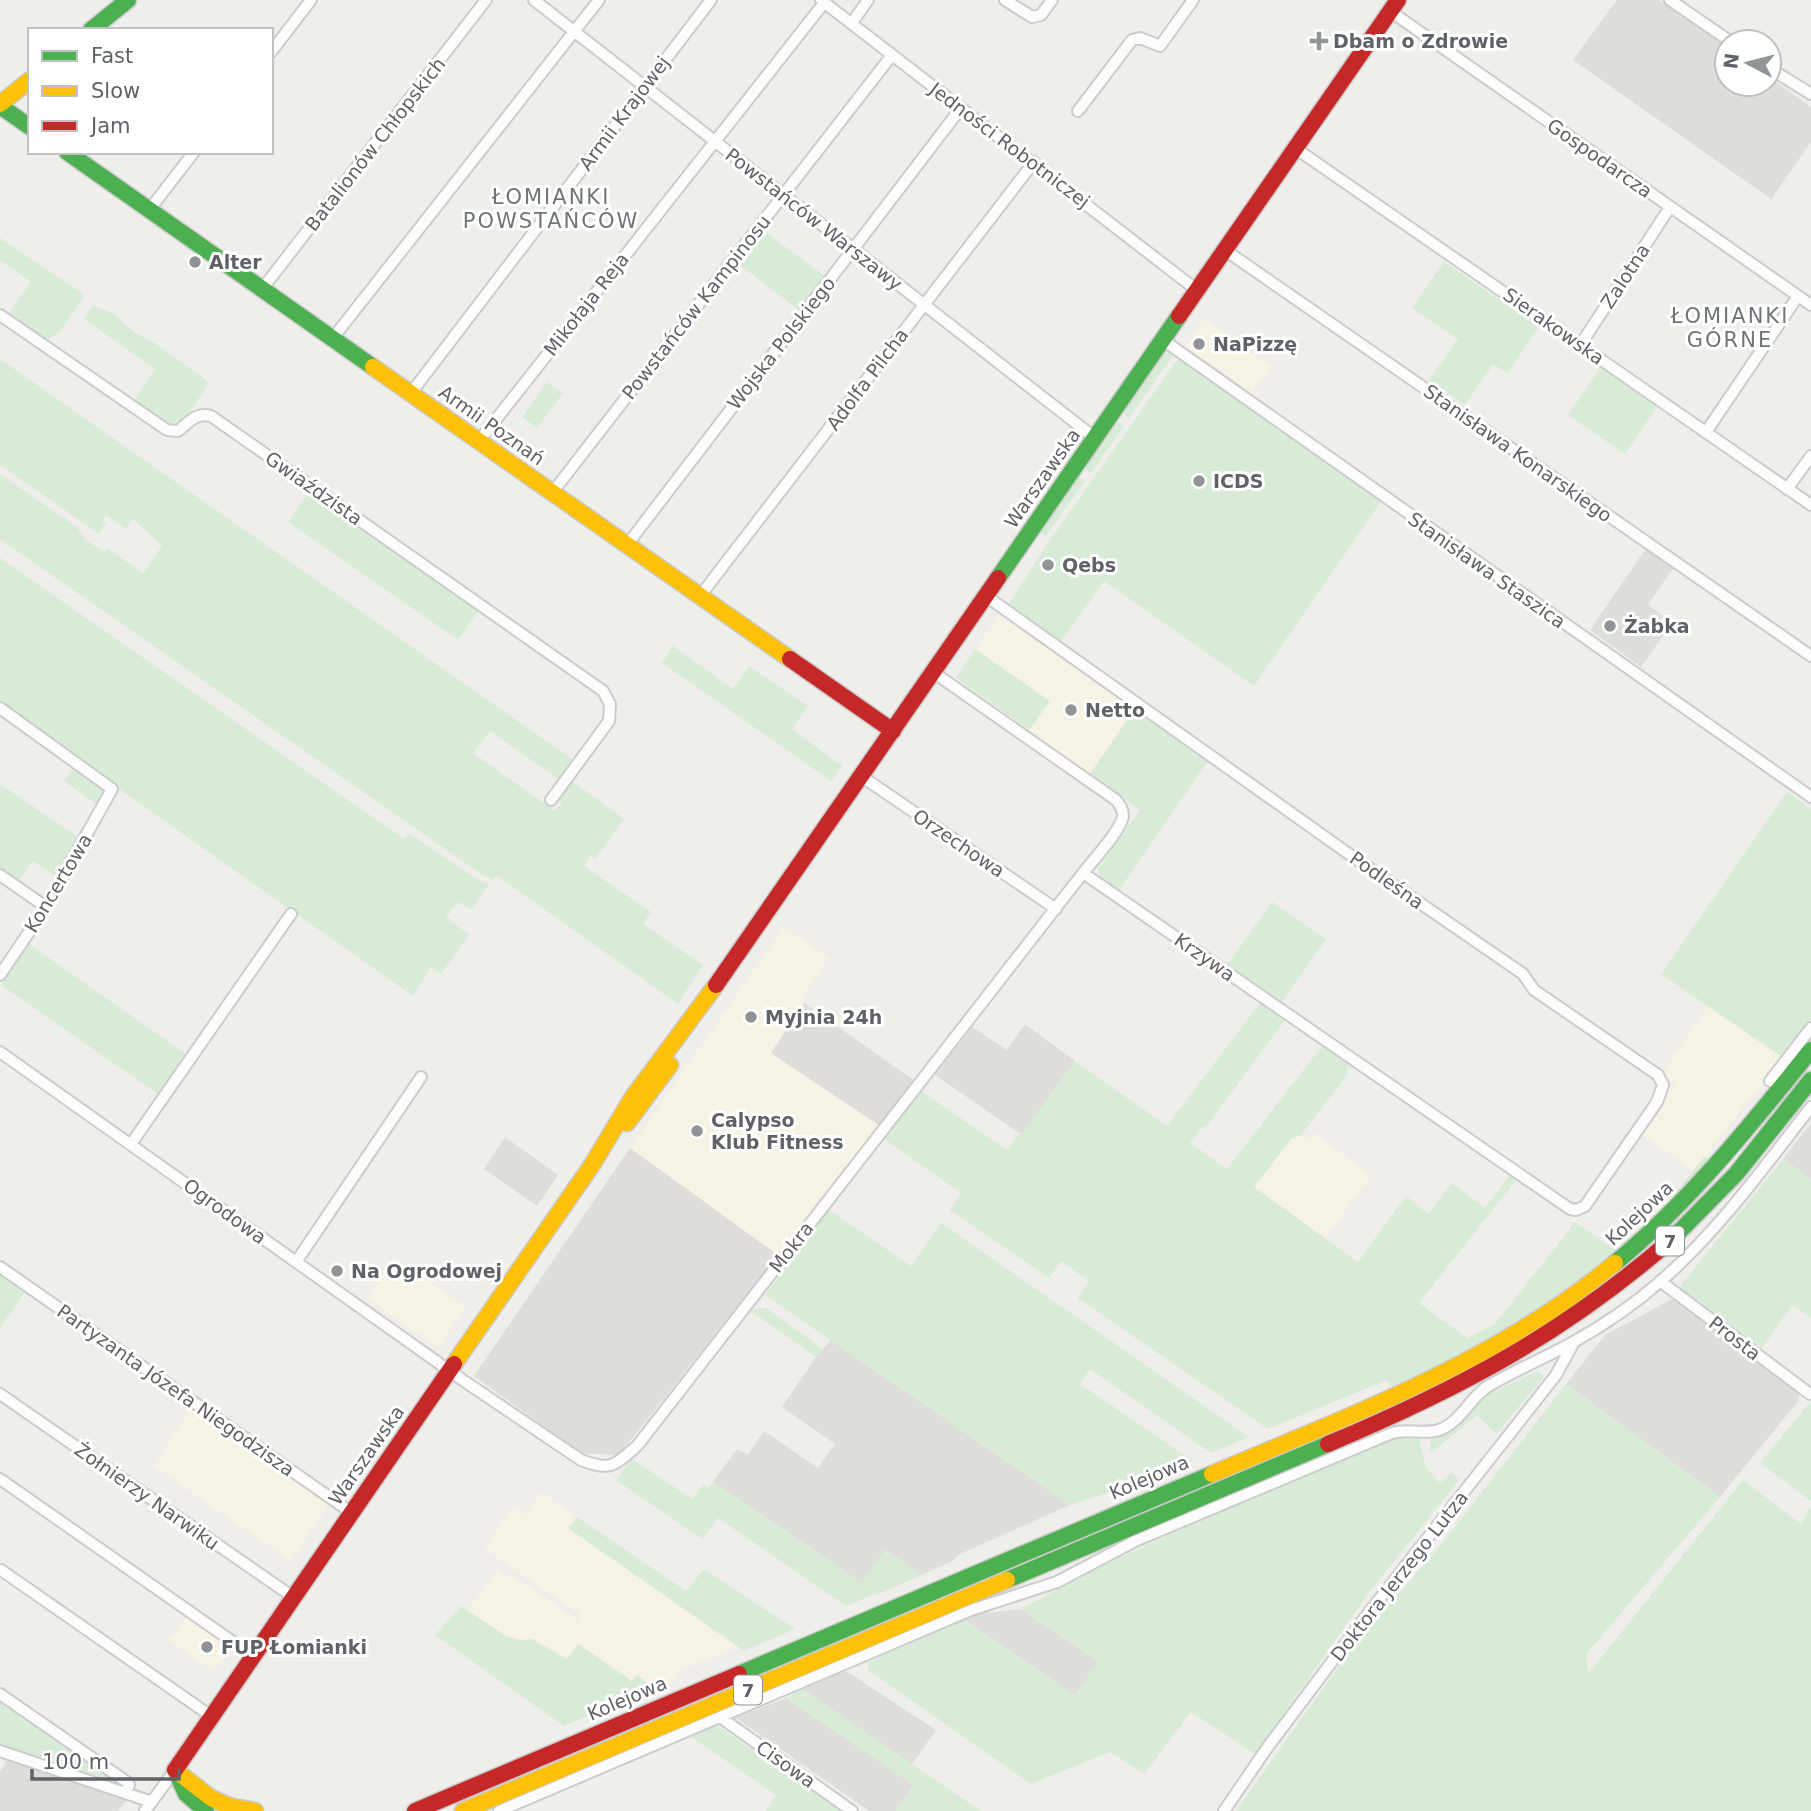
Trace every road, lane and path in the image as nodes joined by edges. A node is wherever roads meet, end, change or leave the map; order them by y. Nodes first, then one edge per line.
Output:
1 (128, 0) edge
2 (311, 0) edge
3 (486, 0) edge
4 (534, 0) edge
5 (599, 0) edge
6 (711, 0) edge
7 (868, 0) edge
8 (1005, 0) edge
9 (1052, 0) edge
10 (1193, 0) edge
11 (1670, 0) edge
12 (822, 1) edge
13 (1394, 5) edge
14 (852, 23) junction
15 (93, 28) edge
16 (1713, 30) edge
17 (575, 31) junction
18 (273, 49) edge
19 (892, 55) junction
20 (1783, 77) edge
21 (28, 82) edge
22 (645, 86) junction
23 (1811, 94) edge
24 (0, 105) edge
25 (961, 108) junction
26 (1078, 111) dead end
27 (28, 126) edge
28 (715, 141) junction
29 (1295, 148) junction
30 (70, 154) edge
31 (192, 154) edge
32 (1034, 162) junction
33 (782, 194) junction
34 (1670, 207) junction
35 (150, 209) junction
36 (853, 250) junction
37 (1225, 250) junction
38 (263, 288) junction
39 (1198, 291) junction
40 (1798, 296) junction
41 (923, 305) junction
42 (1811, 305) edge
43 (0, 314) edge
44 (333, 338) junction
45 (1163, 340) junction
46 (1581, 344) junction
47 (411, 393) junction
48 (1706, 432) junction
49 (1095, 438) junction
50 (479, 441) junction
51 (1811, 456) edge
52 (1787, 489) junction
53 (552, 493) junction
54 (1811, 505) edge
55 (626, 545) junction
56 (700, 596) junction
57 (986, 596) junction
58 (1811, 656) edge
59 (933, 672) junction
60 (0, 708) edge
61 (893, 731) junction
62 (861, 776) junction
63 (1811, 797) edge
64 (551, 800) dead end
65 (1083, 873) junction
66 (0, 875) edge
67 (46, 907) junction
68 (1056, 909) junction
69 (292, 914) dead end
70 (0, 975) edge
71 (1811, 1028) edge
72 (1811, 1050) edge
73 (0, 1052) edge
74 (421, 1077) dead end
75 (1811, 1080) edge
76 (1770, 1081) joint
77 (1811, 1107) edge
78 (1754, 1121) junction
79 (131, 1144) junction
80 (1585, 1206) joint
81 (296, 1262) junction
82 (0, 1267) edge
83 (1660, 1281) junction
84 (1574, 1342) junction
85 (450, 1370) junction
86 (1484, 1389) joint
87 (0, 1394) edge
88 (1810, 1394) edge
89 (1388, 1427) junction
90 (0, 1479) edge
91 (352, 1513) junction
92 (1, 1570) edge
93 (293, 1597) junction
94 (253, 1656) junction
95 (0, 1693) edge
96 (211, 1716) junction
97 (720, 1717) junction
98 (4, 1752) edge
99 (0, 1763) edge
100 (175, 1770) junction
101 (126, 1793) junction
102 (148, 1807) edge
103 (206, 1811) edge
104 (255, 1811) edge
105 (415, 1811) edge
106 (463, 1811) edge
107 (499, 1811) edge
108 (852, 1811) edge
109 (1224, 1811) edge

1 - 15 main road
2 - 18 street
3 - 38 street, Batalionów Chłopskich
4 - 17 street, Powstańców Warszawy
5 - 17 street
6 - 22 street, Armii Krajowej
7 - 14 street
8 - 9 street
10 - 26 street
11 - 16 street
12 - 14 street, Jedności Robotniczej
12 - 28 street, Mikołaja Reja
13 - 29 main road, Warszawska
13 - 34 street, Gospodarcza
14 - 19 street, Jedności Robotniczej
17 - 22 street, Powstańców Warszawy
17 - 44 street
19 - 25 street, Jedności Robotniczej
19 - 33 street, Powstańców Kampinosu
20 - 23 street
21 - 24 main road
22 - 28 street, Powstańców Warszawy
22 - 47 street, Armii Krajowej
24 - 27 main road
25 - 32 street, Jedności Robotniczej
25 - 36 street, Wojska Polskiego
28 - 33 street, Powstańców Warszawy
28 - 50 street, Mikołaja Reja
29 - 37 main road, Warszawska
29 - 46 street, Sierakowska
30 - 35 main road, Armii Poznań
31 - 35 street
32 - 39 street, Jedności Robotniczej
32 - 41 street, Adolfa Pilcha
33 - 36 street, Powstańców Warszawy
33 - 53 street, Powstańców Kampinosu
34 - 40 street, Gospodarcza
34 - 46 street, Zalotna
35 - 38 main road, Armii Poznań
36 - 41 street, Powstańców Warszawy
36 - 55 street, Wojska Polskiego
37 - 39 main road, Warszawska
37 - 58 street, Stanisława Konarskiego
38 - 44 main road, Armii Poznań
39 - 45 main road, Warszawska
40 - 42 street, Gospodarcza
40 - 48 street
41 - 49 street, Powstańców Warszawy
41 - 56 street, Adolfa Pilcha
43 - 64 street, Gwiaździsta
44 - 47 main road, Armii Poznań
45 - 49 main road, Warszawska
45 - 63 street, Stanisława Staszica
46 - 48 street, Sierakowska
47 - 50 main road, Armii Poznań
48 - 52 street, Sierakowska
49 - 57 main road, Warszawska
50 - 53 main road, Armii Poznań
51 - 52 street
52 - 54 street, Sierakowska
53 - 55 main road, Armii Poznań
55 - 56 main road, Armii Poznań
56 - 61 main road, Armii Poznań
57 - 59 main road, Warszawska
57 - 80 street, Podleśna
59 - 61 main road, Warszawska
59 - 65 street
60 - 67 street, Koncertowa
61 - 62 main road, Warszawska
62 - 68 street, Orzechowa
62 - 85 main road, Warszawska
65 - 68 street, Mokra
65 - 80 street, Krzywa
66 - 67 street
67 - 70 street, Koncertowa
68 - 85 street, Mokra
69 - 79 street
71 - 76 street
72 - 78 main road, Kolejowa / 7
73 - 79 street, Ogrodowa
74 - 81 street
75 - 89 main road, Kolejowa / 7
76 - 78 main road
77 - 83 street
78 - 105 main road, Kolejowa / 7
79 - 81 street, Ogrodowa
81 - 85 street, Ogrodowa
82 - 91 street, Partyzanta Józefa Niegodzisza
83 - 84 street
83 - 88 street, Prosta
84 - 86 street
84 - 109 street, Doktora Jerzego Lutza
85 - 91 main road, Warszawska
86 - 89 main road
87 - 93 street, Żołnierzy Narwiku
89 - 97 street
89 - 106 main road, Kolejowa / 7
90 - 94 street
91 - 93 main road, Warszawska
92 - 96 street
93 - 94 main road, Warszawska
94 - 96 main road, Warszawska
95 - 101 street
96 - 100 main road, Warszawska
97 - 107 street
97 - 108 street, Cisowa
98 - 99 street
98 - 101 street
100 - 102 street
100 - 103 main road
100 - 104 main road
101 - 102 street

